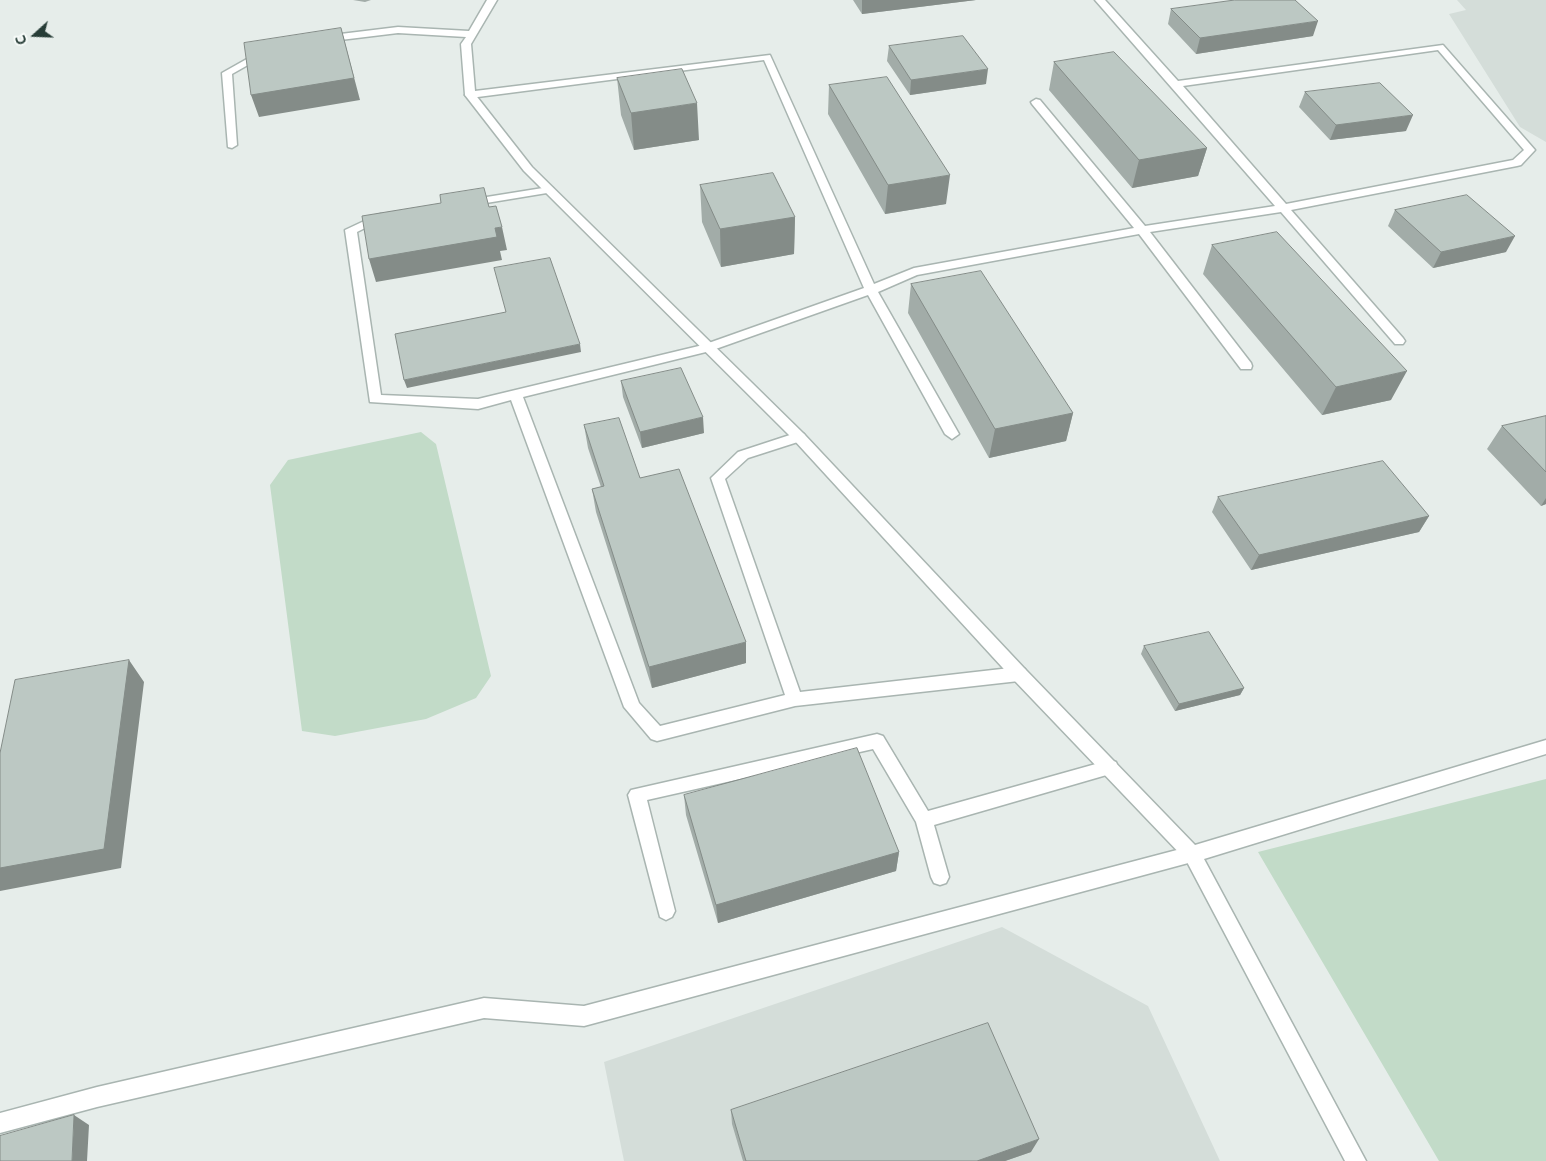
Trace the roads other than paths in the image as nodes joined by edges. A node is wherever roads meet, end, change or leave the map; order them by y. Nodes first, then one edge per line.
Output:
1 (492, 0) edge
2 (1100, 0) edge
3 (471, 34) junction
4 (310, 40) edge
5 (273, 48) edge
6 (1176, 84) junction
7 (470, 95) junction
8 (1036, 102) dead end
9 (232, 145) dead end
10 (549, 190) junction
11 (451, 205) edge
12 (1282, 208) junction
13 (392, 215) edge
14 (1142, 230) junction
15 (871, 290) junction
16 (1398, 341) dead end
17 (706, 348) junction
18 (1246, 366) dead end
19 (516, 395) junction
20 (952, 434) dead end
21 (799, 437) junction
22 (1019, 674) junction
23 (795, 699) junction
24 (1546, 747) edge
25 (1110, 767) junction
26 (924, 820) junction
27 (1192, 854) junction
28 (940, 877) dead end
29 (666, 911) dead end
30 (0, 1123) edge
31 (1356, 1161) edge

1 - 3 street
2 - 6 street
3 - 4 street
3 - 7 street
5 - 9 street
6 - 12 street
6 - 12 street
7 - 10 street
7 - 15 street
8 - 14 street
10 - 11 street
10 - 17 street
12 - 14 street
12 - 16 street
13 - 19 street
14 - 15 street
14 - 18 street
15 - 17 street
15 - 20 street
17 - 19 street
17 - 21 street
19 - 23 street
21 - 22 street
21 - 23 street
22 - 23 street
22 - 25 street
24 - 27 street
25 - 26 street
25 - 27 street
26 - 28 street
26 - 29 street
27 - 30 street
27 - 31 street

